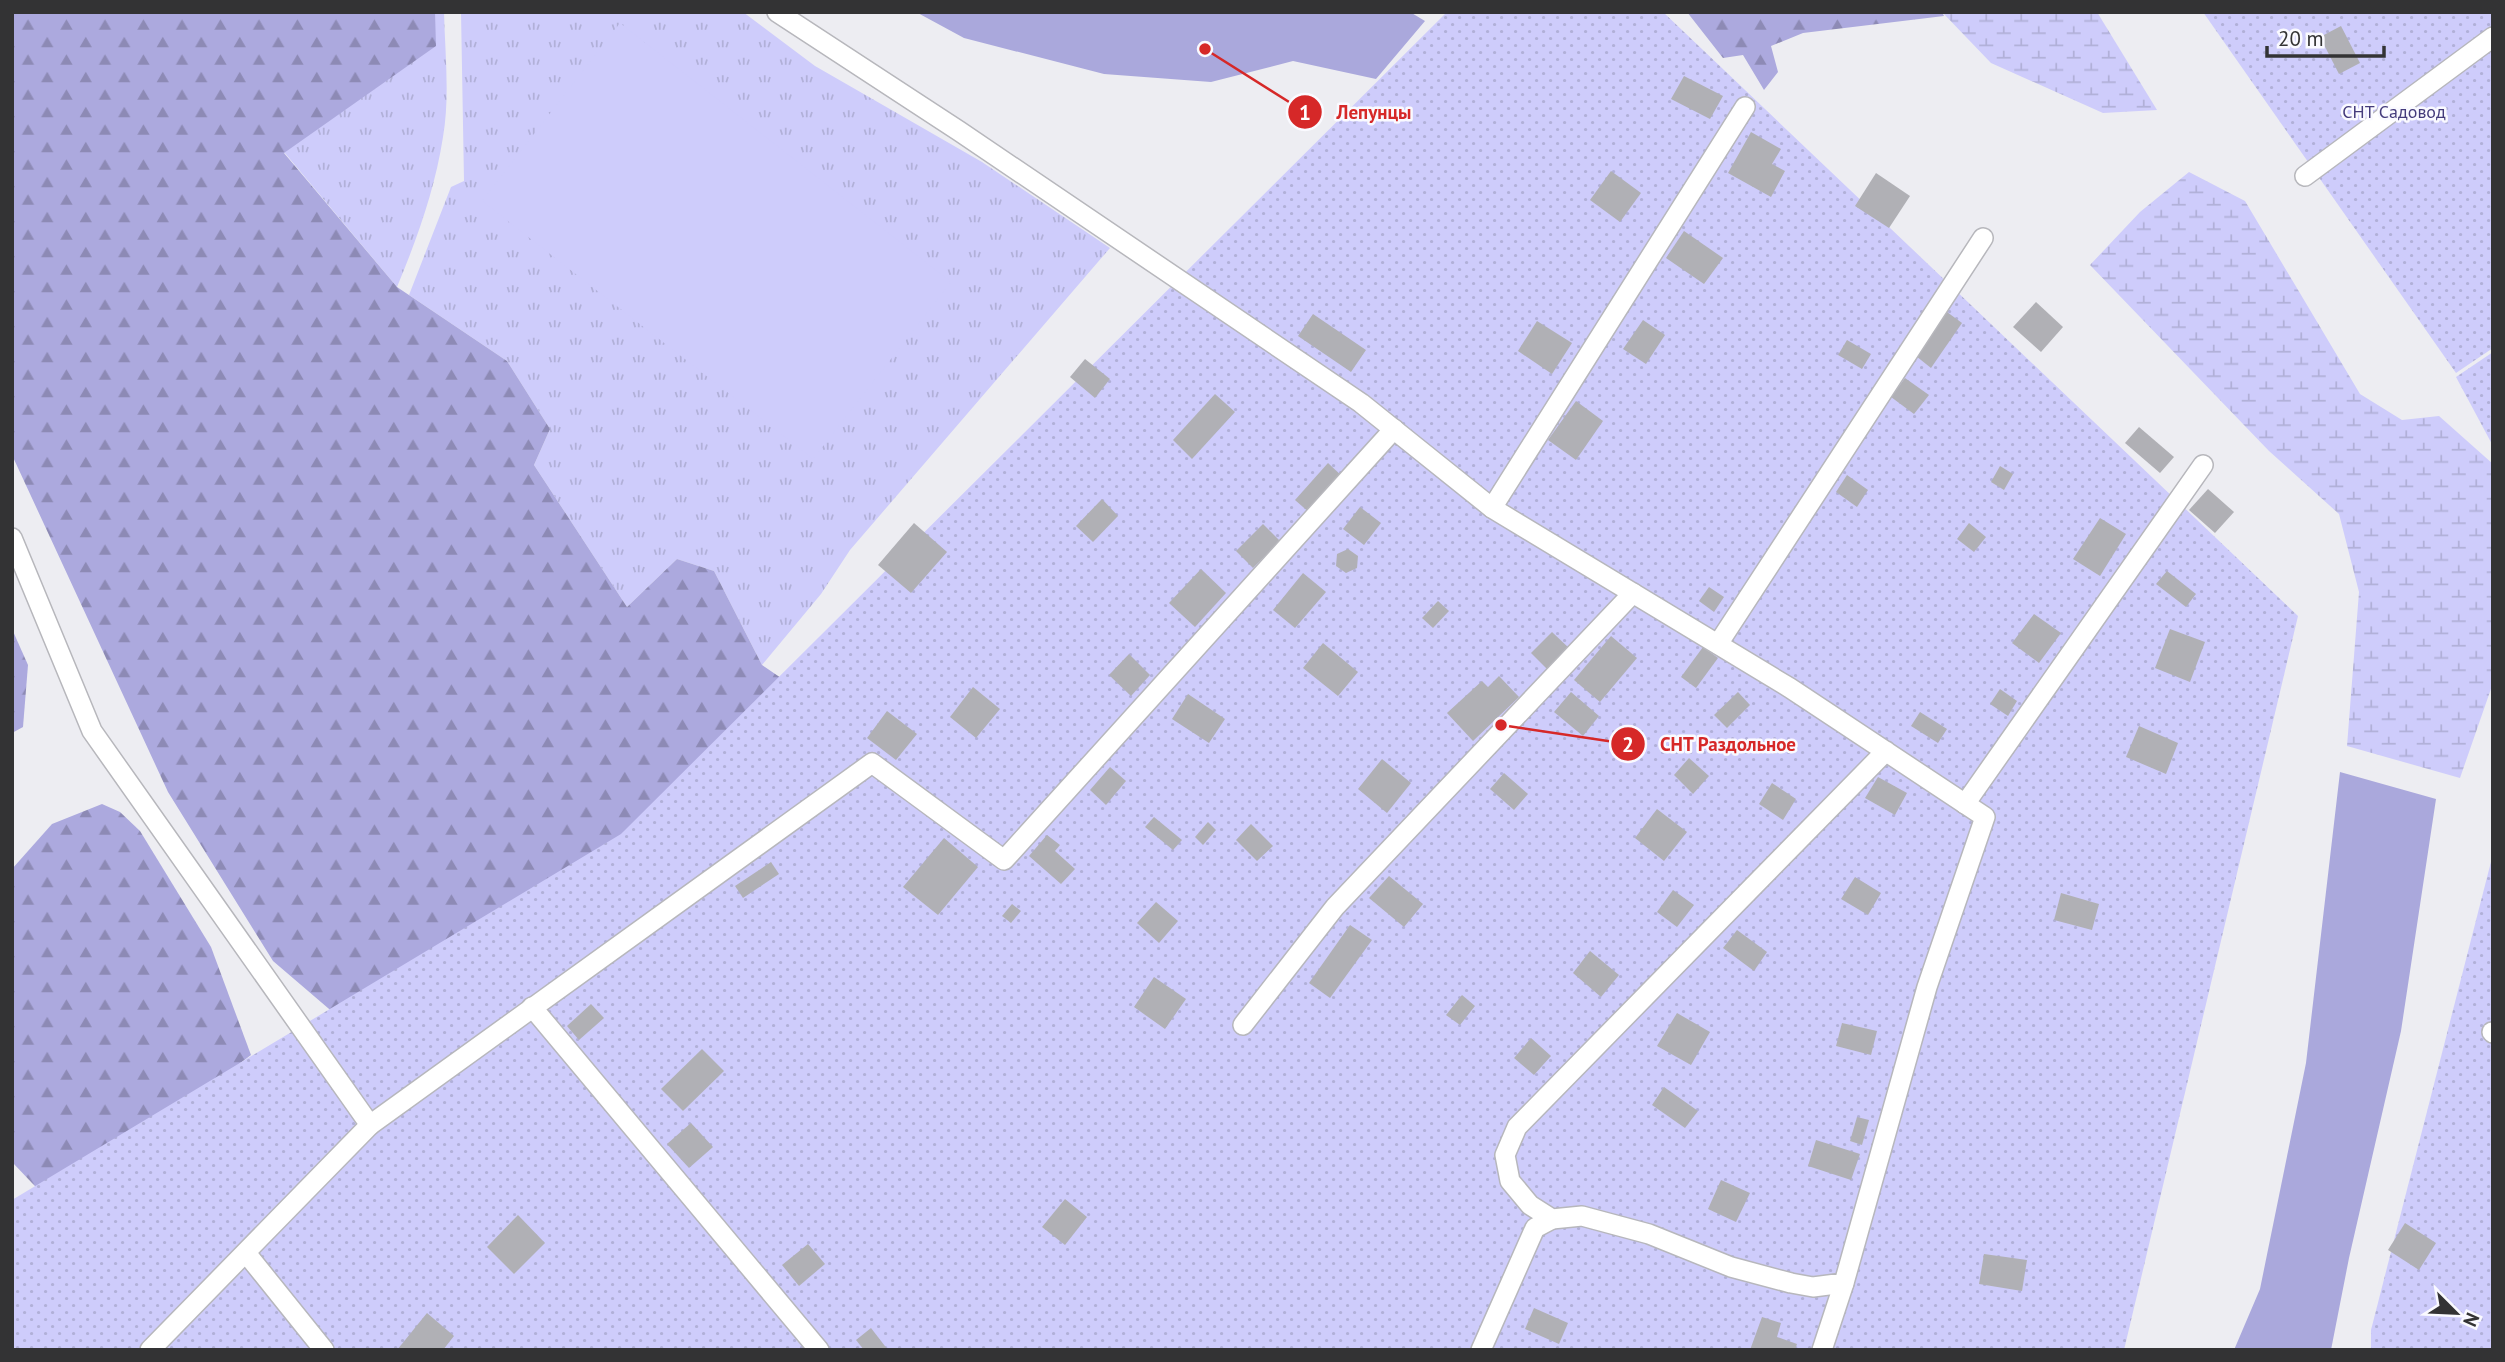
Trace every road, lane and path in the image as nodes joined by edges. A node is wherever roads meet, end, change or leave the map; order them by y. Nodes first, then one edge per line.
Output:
1 (777, 12) edge
2 (2493, 37) edge
3 (1745, 107) dead end
4 (2305, 176) dead end
5 (1983, 238) dead end
6 (1394, 429) junction
7 (2203, 465) dead end
8 (1492, 508) junction
9 (12, 538) edge
10 (1633, 593) junction
11 (1718, 644) junction
12 (1886, 751) junction
13 (1965, 804) junction
14 (533, 1007) junction
15 (1243, 1025) dead end
16 (370, 1125) junction
17 (1552, 1219) junction
18 (246, 1253) junction
19 (1844, 1283) junction
20 (150, 1350) edge
21 (324, 1350) edge
22 (819, 1350) edge
23 (1481, 1350) edge
24 (1822, 1350) edge

1 - 6 lane
2 - 4 lane
3 - 8 lane
5 - 11 lane
6 - 8 lane
6 - 14 lane
7 - 13 lane
8 - 10 lane
9 - 16 lane
10 - 11 lane
10 - 15 lane
11 - 12 lane
12 - 13 lane
12 - 17 lane
13 - 19 lane
14 - 16 lane
14 - 22 lane
16 - 18 lane
17 - 19 lane
17 - 23 lane
18 - 20 lane
18 - 21 lane
19 - 24 lane

